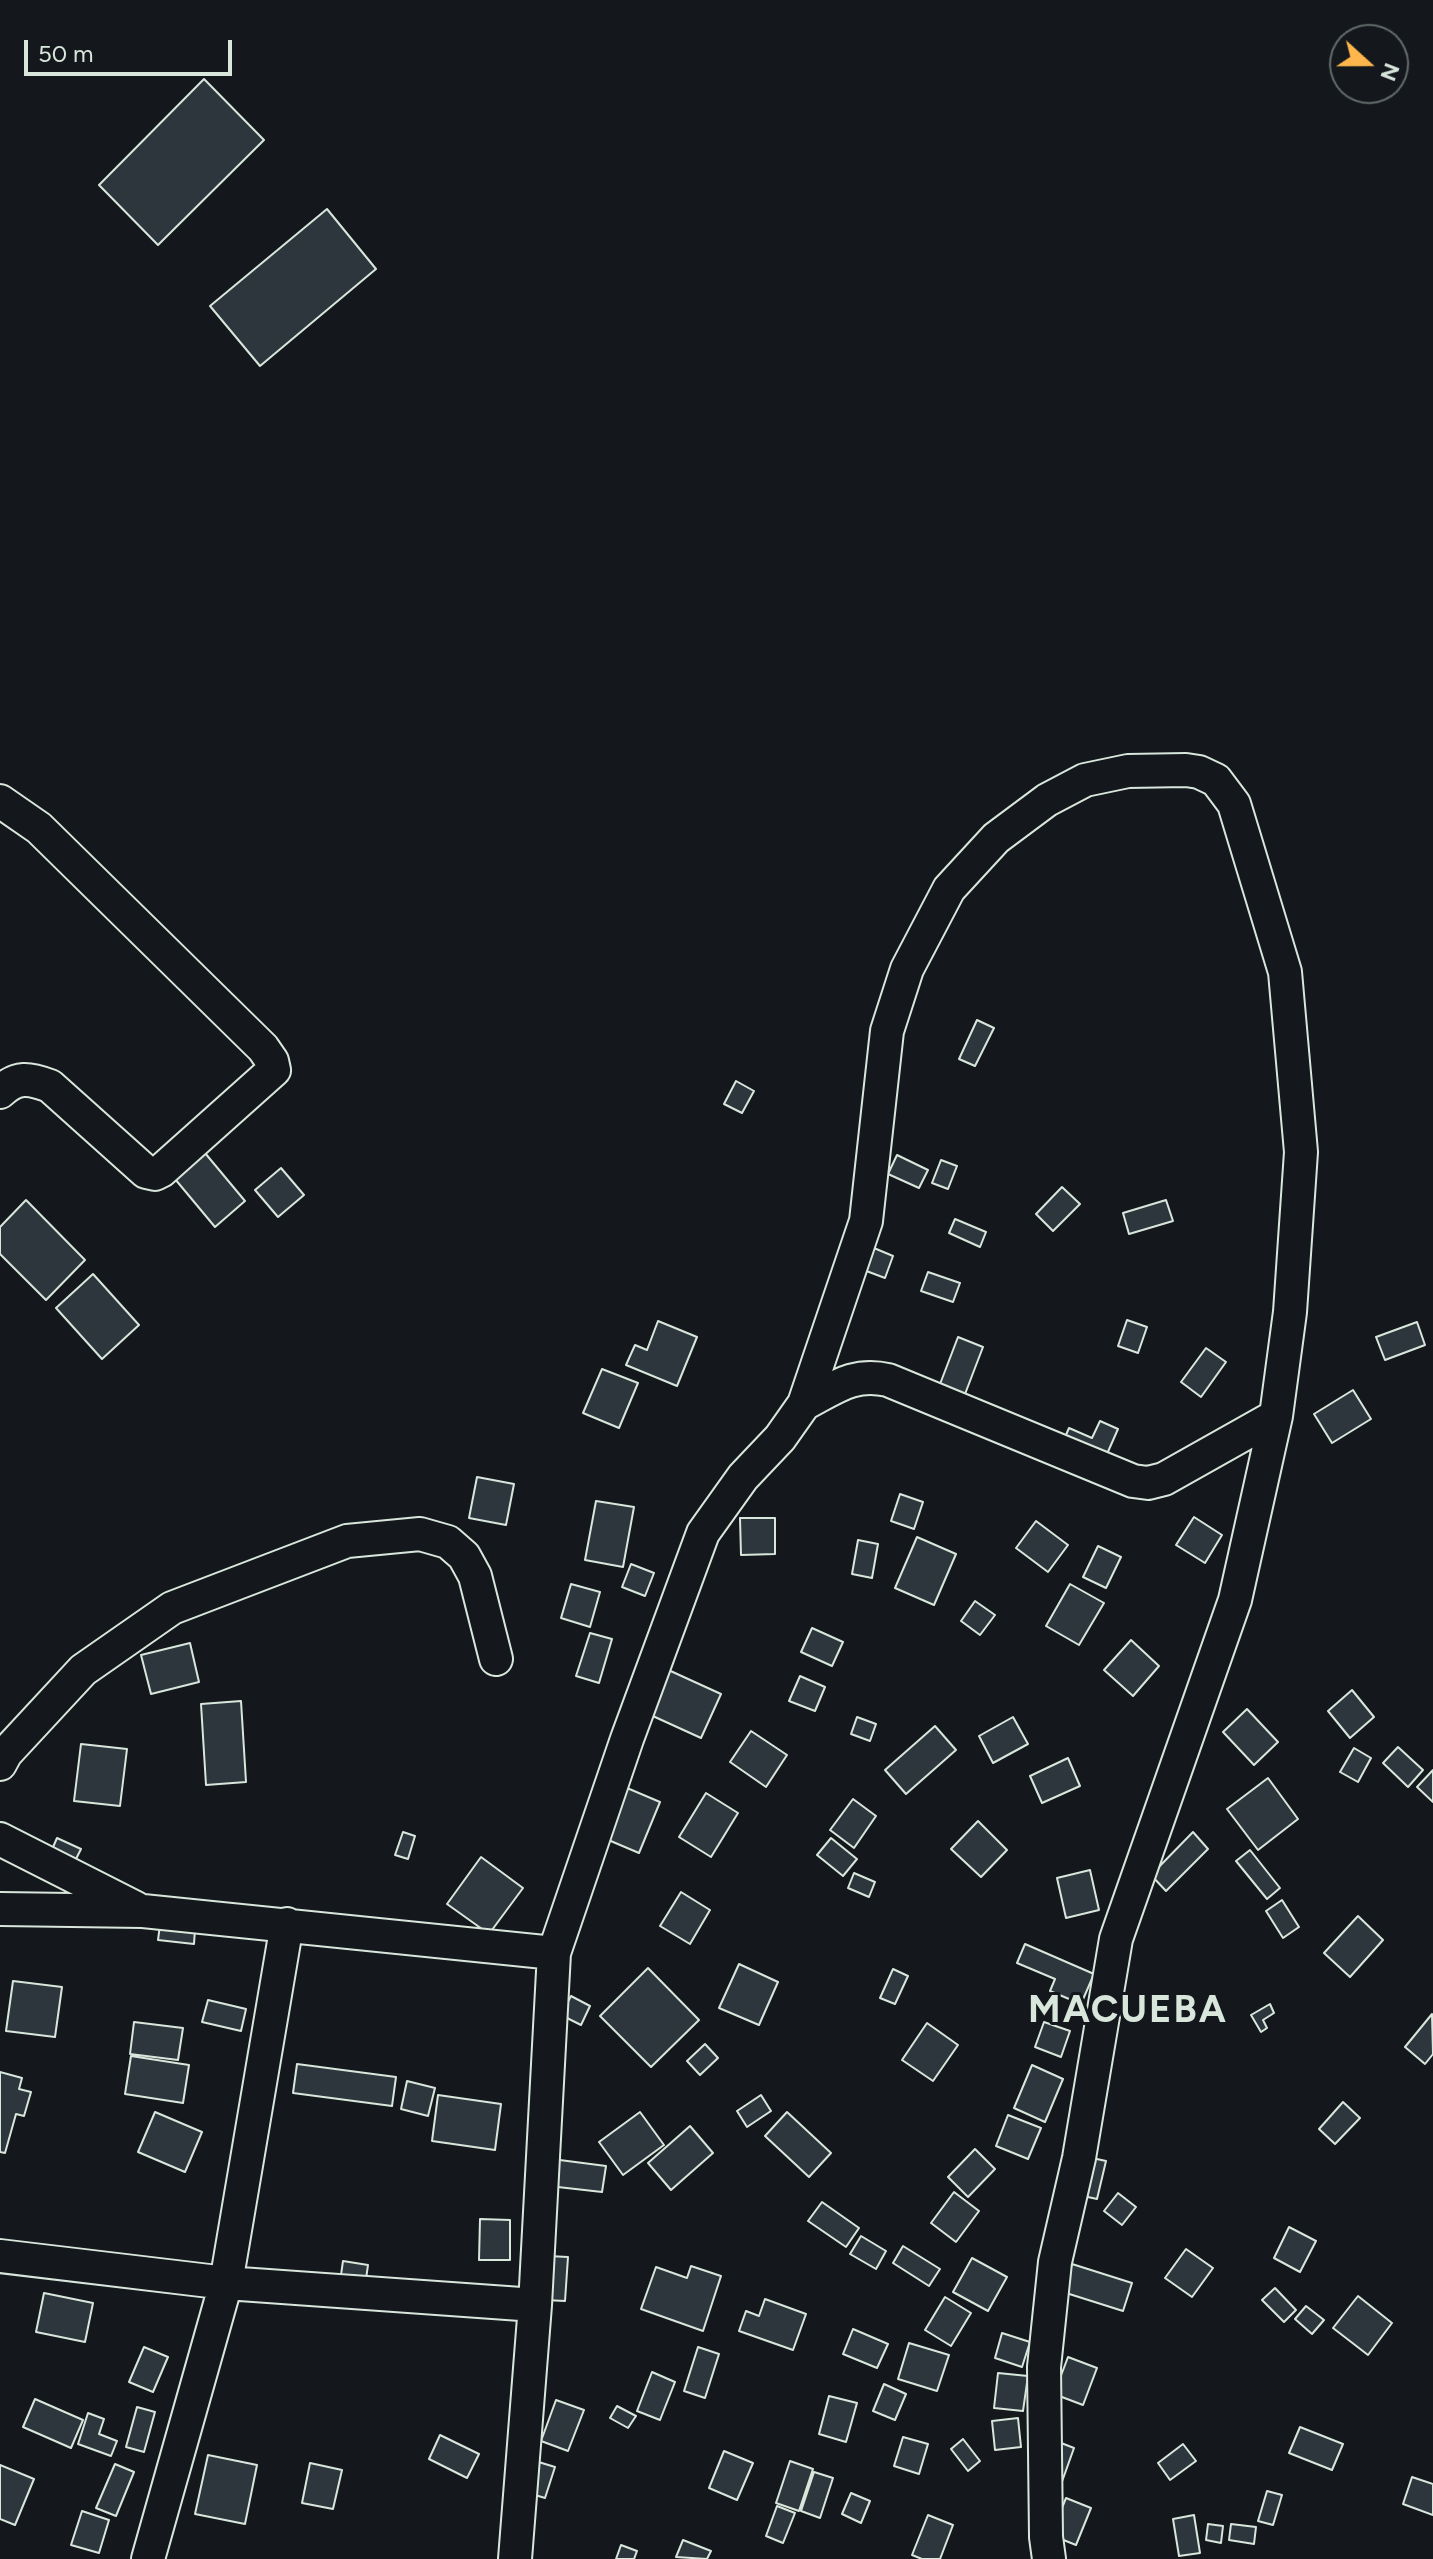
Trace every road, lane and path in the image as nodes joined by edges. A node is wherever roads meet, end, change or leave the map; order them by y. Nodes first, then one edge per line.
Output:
1 (0, 801) edge
2 (0, 1092) edge
3 (804, 1404) junction
4 (1276, 1416) junction
5 (496, 1659) dead end
6 (0, 1764) edge
7 (0, 1839) edge
8 (0, 1909) edge
9 (143, 1911) junction
10 (287, 1924) junction
11 (554, 1953) junction
12 (0, 2256) edge
13 (226, 2283) junction
14 (535, 2305) junction
15 (148, 2559) edge
16 (515, 2559) edge
17 (1049, 2559) edge

1 - 2 street
3 - 4 street
3 - 4 street
3 - 11 street
4 - 17 street
5 - 6 street
7 - 9 street
8 - 9 street
9 - 10 street
10 - 11 street
10 - 13 street
11 - 14 street
12 - 13 street
13 - 14 street
13 - 15 street
14 - 16 street

